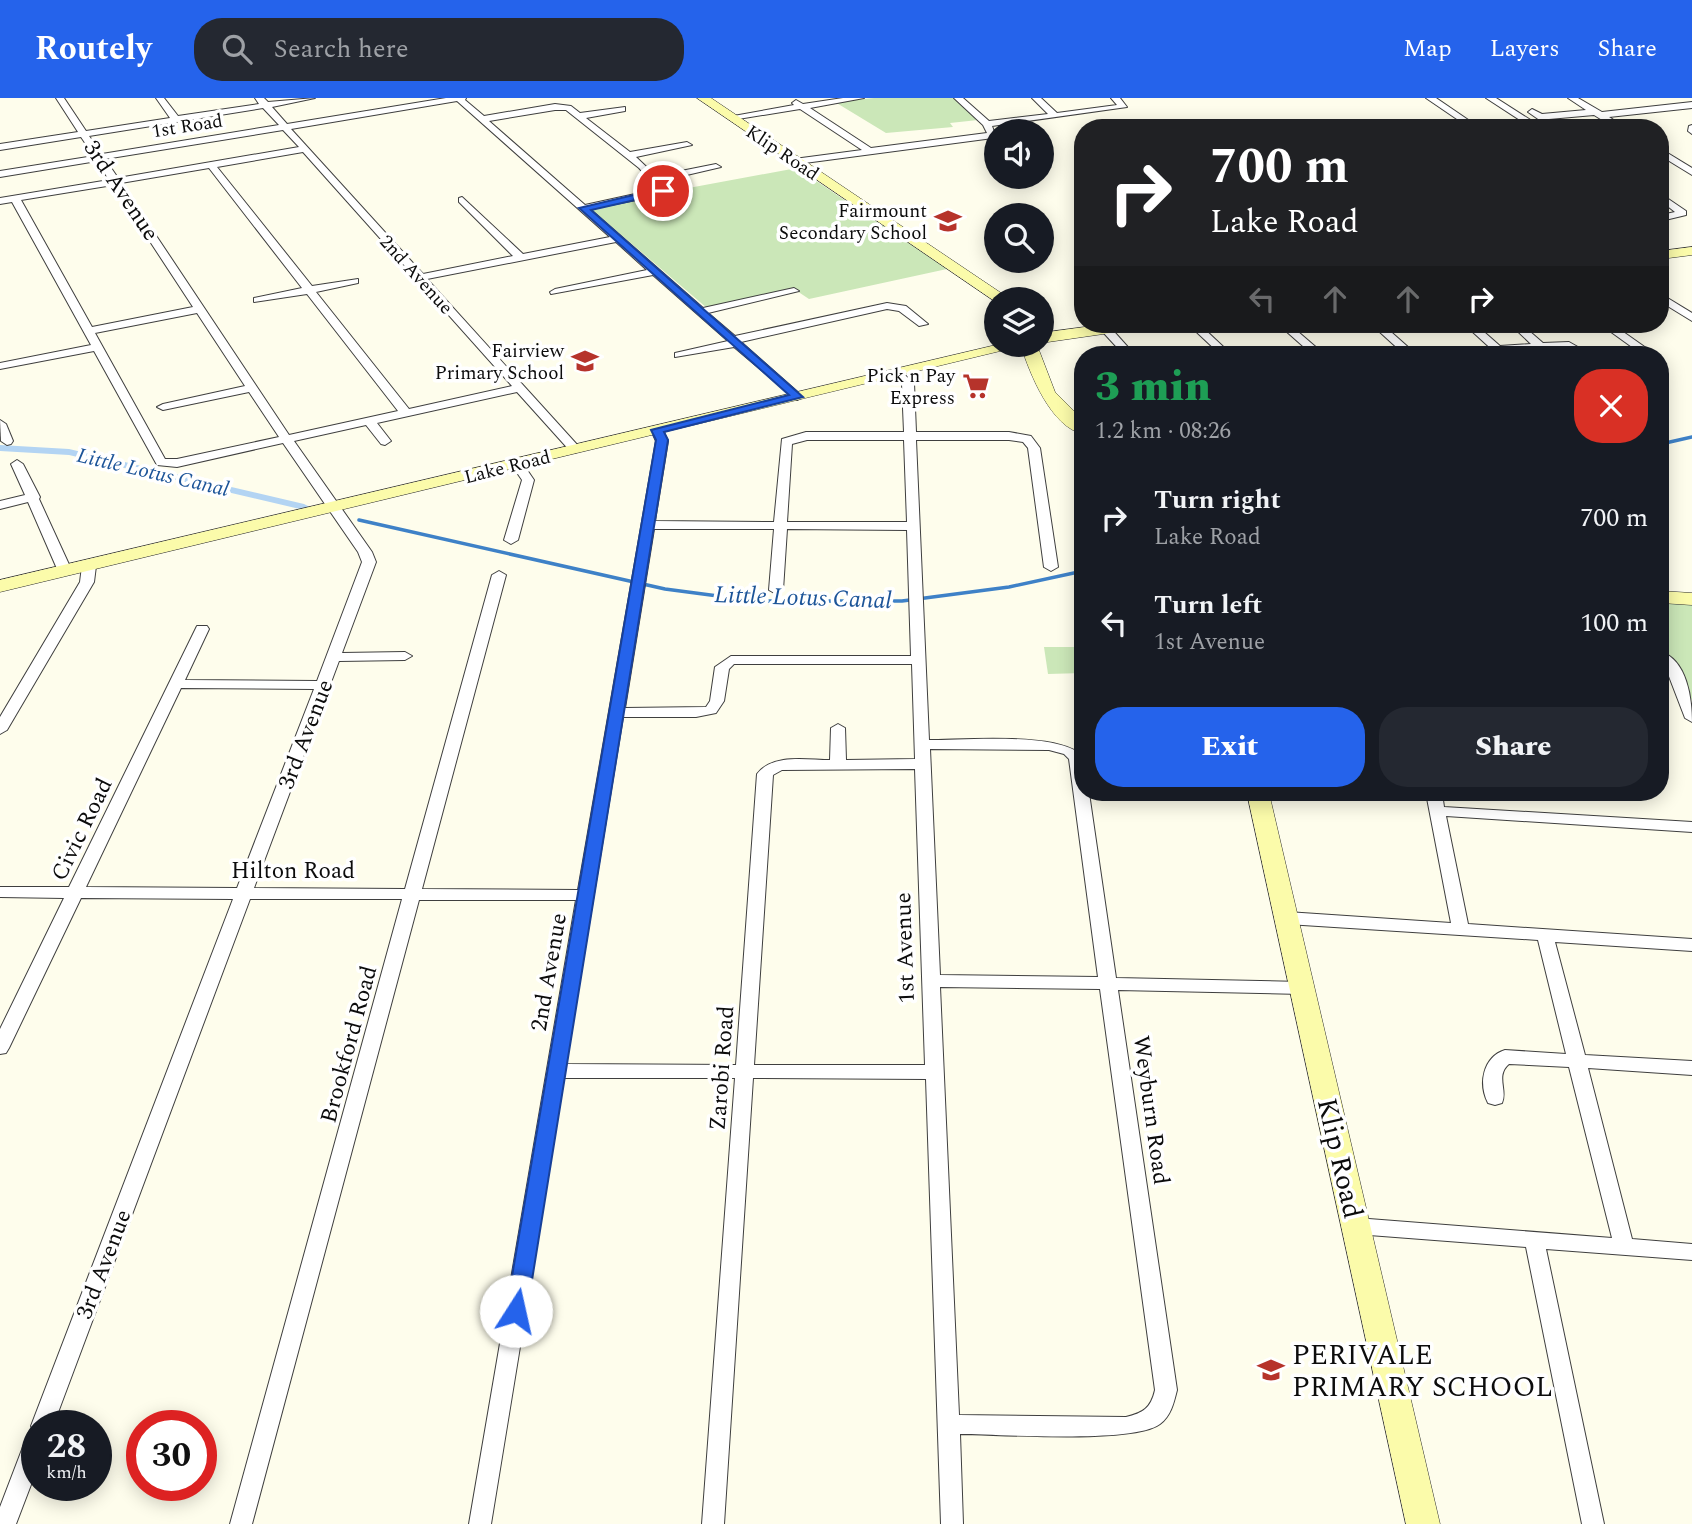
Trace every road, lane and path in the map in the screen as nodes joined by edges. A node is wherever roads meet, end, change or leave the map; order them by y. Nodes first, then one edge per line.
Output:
1 (60, 98) edge
2 (160, 98) edge
3 (311, 98) edge
4 (460, 98) edge
5 (703, 98) edge
6 (788, 98) edge
7 (860, 98) edge
8 (958, 98) edge
9 (1037, 98) edge
10 (1115, 98) edge
11 (1430, 98) edge
12 (1490, 98) edge
13 (1509, 98) edge
14 (1572, 98) edge
15 (262, 102) edge
16 (800, 105) junction
17 (1692, 105) edge
18 (622, 109) dead end
19 (1600, 113) junction
20 (579, 116) junction
21 (1056, 116) junction
22 (732, 117) junction
23 (1542, 117) junction
24 (176, 119) junction
25 (483, 119) junction
26 (1030, 119) edge
27 (1462, 119) edge
28 (1524, 119) edge
29 (1545, 119) edge
30 (1609, 119) edge
31 (984, 122) edge
32 (285, 127) junction
33 (84, 134) junction
34 (984, 137) edge
35 (687, 145) dead end
36 (0, 147) edge
37 (305, 149) junction
38 (867, 149) junction
39 (629, 155) junction
40 (1669, 157) edge
41 (100, 158) junction
42 (797, 160) junction
43 (211, 165) junction
44 (716, 167) dead end
45 (1692, 172) edge
46 (0, 174) edge
47 (655, 178) junction
48 (116, 181) junction
49 (15, 198) junction
50 (462, 200) dead end
51 (0, 201) edge
52 (1669, 203) edge
53 (583, 208) junction
54 (1669, 216) edge
55 (617, 239) junction
56 (1690, 253) edge
57 (1669, 255) edge
58 (521, 258) junction
59 (655, 272) junction
60 (421, 277) junction
61 (354, 281) dead end
62 (984, 287) edge
63 (308, 290) junction
64 (794, 291) dead end
65 (555, 292) dead end
66 (258, 299) dead end
67 (1669, 302) edge
68 (201, 309) junction
69 (700, 312) junction
70 (1692, 318) edge
71 (923, 324) dead end
72 (90, 331) junction
73 (1074, 333) edge
74 (1110, 333) edge
75 (1203, 333) edge
76 (1293, 333) edge
77 (1386, 333) edge
78 (1480, 333) edge
79 (1527, 333) edge
80 (1618, 333) edge
81 (1054, 336) edge
82 (734, 342) junction
83 (1122, 346) edge
84 (1217, 346) edge
85 (1309, 346) edge
86 (1401, 346) edge
87 (1495, 346) edge
88 (1544, 346) edge
89 (1637, 346) edge
90 (96, 347) junction
91 (984, 352) edge
92 (679, 355) dead end
93 (1032, 357) edge
94 (0, 366) edge
95 (899, 373) junction
96 (253, 388) junction
97 (520, 388) junction
98 (797, 397) junction
99 (163, 407) dead end
100 (406, 413) junction
101 (1074, 420) edge
102 (370, 422) junction
103 (0, 424) edge
104 (657, 430) junction
105 (909, 437) junction
106 (286, 438) junction
107 (7, 441) dead end
108 (385, 441) dead end
109 (575, 449) junction
110 (17, 464) dead end
111 (517, 464) junction
112 (34, 497) junction
113 (0, 505) edge
114 (332, 508) junction
115 (648, 525) junction
116 (781, 525) junction
117 (913, 526) junction
118 (511, 540) dead end
119 (89, 565) junction
120 (1051, 567) dead end
121 (65, 571) junction
122 (499, 575) dead end
123 (0, 586) edge
124 (776, 590) dead end
125 (1669, 598) edge
126 (1692, 599) edge
127 (202, 629) dead end
128 (405, 656) dead end
129 (334, 657) junction
130 (917, 660) junction
131 (1669, 662) edge
132 (177, 684) junction
133 (323, 685) junction
134 (617, 712) junction
135 (1692, 718) edge
136 (838, 728) dead end
137 (0, 730) edge
138 (920, 744) junction
139 (1074, 756) edge
140 (921, 764) junction
141 (838, 765) junction
142 (1083, 801) edge
143 (1260, 801) edge
144 (1436, 801) edge
145 (1438, 811) junction
146 (1692, 827) edge
147 (0, 892) edge
148 (75, 892) junction
149 (244, 893) junction
150 (415, 893) junction
151 (586, 895) junction
152 (1287, 918) junction
153 (1460, 929) junction
154 (1545, 935) junction
155 (1692, 945) edge
156 (930, 981) junction
157 (1110, 984) junction
158 (1302, 988) junction
159 (0, 1048) edge
160 (1577, 1059) junction
161 (1692, 1068) edge
162 (556, 1071) junction
163 (934, 1072) junction
164 (745, 1073) junction
165 (1495, 1098) dead end
166 (1356, 1226) junction
167 (1534, 1239) junction
168 (1624, 1246) junction
169 (1692, 1252) edge
170 (48, 1410) edge
171 (947, 1424) junction
172 (21, 1482) edge
173 (5, 1524) edge
174 (241, 1524) edge
175 (480, 1524) edge
176 (713, 1524) edge
177 (952, 1524) edge
178 (1423, 1524) edge
179 (1593, 1524) edge

1 - 33 street, 3rd Avenue
2 - 24 street
3 - 15 street
4 - 25 street
4 - 32 street, 1st Road
5 - 22 street, Klip Road
6 - 16 street
7 - 16 street
8 - 31 street
9 - 21 street
10 - 21 street
11 - 27 street
12 - 28 street
13 - 23 street
14 - 19 street
15 - 24 street
15 - 32 street, 2nd Avenue
16 - 22 street
16 - 38 street
17 - 19 street
18 - 20 street
19 - 23 street
19 - 30 street
20 - 25 street
20 - 39 street
21 - 26 street
22 - 42 street, Klip Road
23 - 29 street
24 - 33 street
25 - 53 street
32 - 37 street, 2nd Avenue
32 - 41 street, 1st Road
33 - 36 street
33 - 41 street, 3rd Avenue
34 - 38 street
35 - 39 street
37 - 43 street
37 - 60 street, 2nd Avenue
38 - 42 street
39 - 47 street
40 - 45 street
41 - 46 street, 1st Road
41 - 48 street, 3rd Avenue
42 - 62 street, Klip Road
43 - 48 street
43 - 63 street
44 - 47 street
47 - 53 street
48 - 49 street
48 - 68 street, 3rd Avenue
49 - 51 street
49 - 72 street
50 - 58 street
52 - 54 street
53 - 55 street
55 - 58 street
55 - 59 street
56 - 57 street
58 - 60 street
59 - 65 street
59 - 69 street
60 - 97 street, 2nd Avenue
61 - 63 street
63 - 66 street
63 - 100 street
64 - 69 street
67 - 70 street
68 - 72 street
68 - 96 street, 3rd Avenue
69 - 82 street
71 - 82 street
72 - 90 street
73 - 81 street
74 - 83 street
75 - 84 street
76 - 85 street
77 - 86 street
78 - 87 street
79 - 88 street
80 - 89 street
82 - 92 street
82 - 98 street
90 - 94 street
90 - 106 street
91 - 95 street, Lake Road
93 - 101 street
95 - 98 street, Lake Road
95 - 105 street, 1st Avenue
96 - 99 street
96 - 106 street, 3rd Avenue
97 - 100 street
97 - 109 street, 2nd Avenue
98 - 104 street, Lake Road
100 - 102 street
102 - 106 street
102 - 108 street
103 - 107 street
104 - 109 street, Lake Road
104 - 115 street, 2nd Avenue
105 - 116 street
105 - 117 street, 1st Avenue
105 - 120 street
106 - 114 street, 3rd Avenue
109 - 111 street, Lake Road
110 - 112 street
111 - 114 street, Lake Road
111 - 118 street
112 - 113 street
112 - 121 street
114 - 119 street, Lake Road
114 - 129 street, 3rd Avenue
115 - 116 street
115 - 134 street, 2nd Avenue
116 - 117 street
116 - 124 street
117 - 130 street, 1st Avenue
119 - 121 street, Lake Road
119 - 137 street
121 - 123 street, Lake Road
122 - 150 street, Brookford Road
125 - 126 street
127 - 132 street, Civic Road
128 - 129 street
129 - 133 street, 3rd Avenue
130 - 134 street
130 - 138 street, 1st Avenue
131 - 135 street
132 - 133 street
132 - 148 street, Civic Road
133 - 149 street, 3rd Avenue
134 - 151 street, 2nd Avenue
136 - 141 street
138 - 139 street, Weyburn Road
138 - 140 street, 1st Avenue
140 - 141 street, Zarobi Road
140 - 156 street, 1st Avenue
141 - 164 street, Zarobi Road
142 - 157 street, Weyburn Road
143 - 152 street, Klip Road
144 - 145 street
145 - 146 street
145 - 153 street
147 - 148 street, Hilton Road
148 - 149 street, Hilton Road
148 - 159 street, Civic Road
149 - 150 street, Hilton Road
149 - 170 street, 3rd Avenue
150 - 151 street, Hilton Road
150 - 174 street, Brookford Road
151 - 162 street, 2nd Avenue
152 - 153 street
152 - 158 street, Klip Road
153 - 154 street
154 - 155 street
154 - 160 street
156 - 157 street
156 - 163 street, 1st Avenue
157 - 158 street
157 - 171 street, Weyburn Road
158 - 166 street, Klip Road
160 - 161 street
160 - 165 street
160 - 168 street
162 - 164 street
162 - 175 street, 2nd Avenue
163 - 164 street
163 - 171 street, 1st Avenue
164 - 176 street, Zarobi Road
166 - 167 street
166 - 178 street, Klip Road
167 - 168 street
167 - 179 street
168 - 169 street
171 - 177 street, 1st Avenue
172 - 173 street

